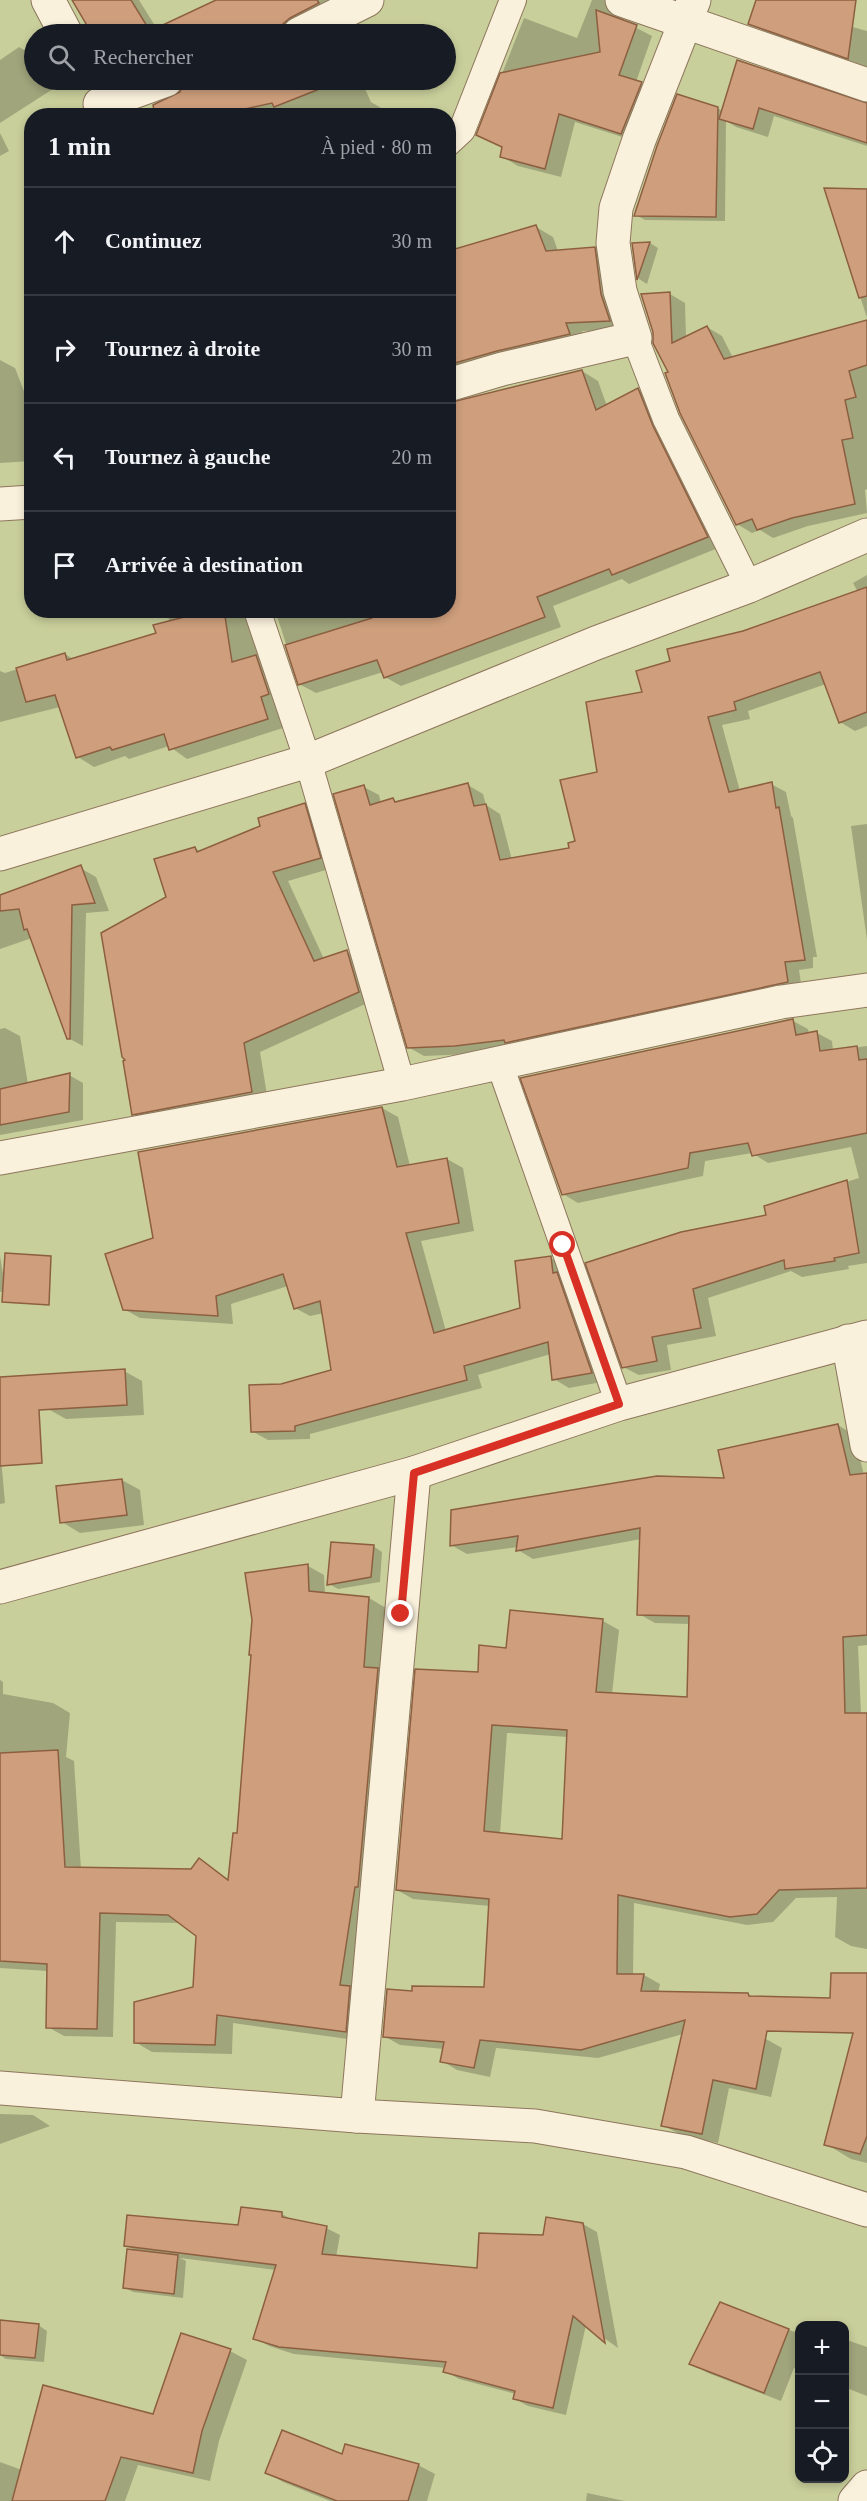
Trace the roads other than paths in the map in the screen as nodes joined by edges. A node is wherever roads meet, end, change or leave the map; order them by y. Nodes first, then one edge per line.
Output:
1 (48, 0) edge
2 (367, 0) edge
3 (513, 0) edge
4 (622, 0) edge
5 (691, 12) edge
6 (61, 24) edge
7 (319, 24) edge
8 (867, 85) edge
9 (132, 90) edge
10 (97, 100) edge
11 (456, 136) edge
12 (635, 338) junction
13 (456, 383) edge
14 (24, 502) edge
15 (0, 504) edge
16 (867, 535) edge
17 (749, 586) junction
18 (260, 618) edge
19 (308, 761) junction
20 (0, 854) edge
21 (867, 990) edge
22 (500, 1065) junction
23 (402, 1084) junction
24 (0, 1158) edge
25 (858, 1339) edge
26 (619, 1404) junction
27 (867, 1445) edge
28 (414, 1473) junction
29 (0, 1587) edge
30 (0, 2088) edge
31 (357, 2116) junction
32 (867, 2210) edge
33 (867, 2487) edge
34 (855, 2501) edge

1 - 6 street
2 - 7 street
3 - 11 lane
4 - 5 street
5 - 8 street
5 - 12 street
9 - 10 street
12 - 13 street
12 - 17 lane
14 - 15 street
16 - 17 street
17 - 19 street
18 - 19 lane
19 - 20 street
19 - 23 lane
21 - 22 street
22 - 23 street
22 - 26 lane
23 - 24 street
25 - 26 street
25 - 27 street
26 - 28 street
28 - 29 street
28 - 31 street
30 - 31 street
31 - 32 street
33 - 34 street

